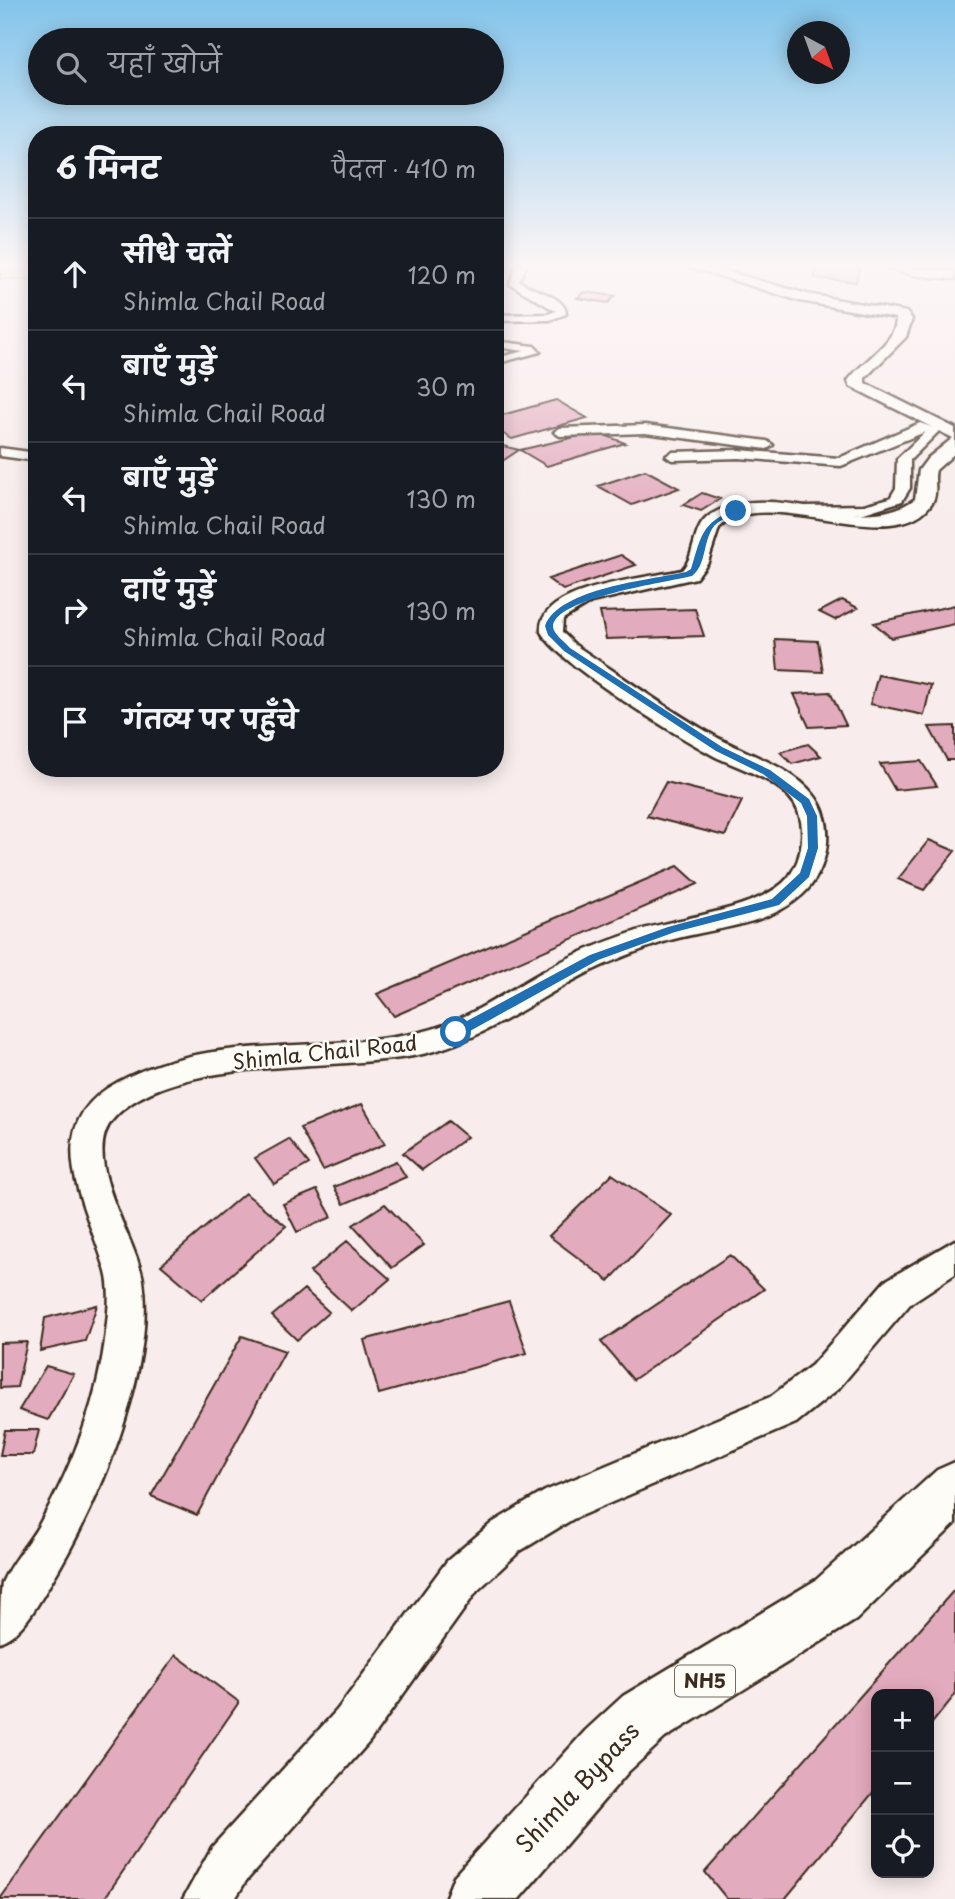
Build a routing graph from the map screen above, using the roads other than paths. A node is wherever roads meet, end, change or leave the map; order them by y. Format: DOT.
graph roads {
  1 [pos="523,355"];
  2 [pos="880,355"];
  3 [pos="504,359"];
  4 [pos="560,432"];
  5 [pos="955,434"];
  6 [pos="955,443"];
  7 [pos="0,452"];
  8 [pos="28,456"];
  9 [pos="672,456"];
  10 [pos="841,462"];
  11 [pos="805,510"];
  12 [pos="955,1255"];
  13 [pos="955,1488"];
  14 [pos="0,1621"];
  15 [pos="207,1899"];
  16 [pos="477,1899"];
  1 -- 3 [label="street"];
  2 -- 5 [label="main road"];
  4 -- 10 [label="street"];
  6 -- 11 [label="main road, Shimla Chail Road"];
  7 -- 8 [label="street"];
  9 -- 10 [label="street"];
  10 -- 11 [label="street"];
  11 -- 14 [label="main road, Shimla Chail Road"];
  12 -- 15 [label="main road"];
  13 -- 16 [label="highway, Shimla Bypass / NH5"];
}
